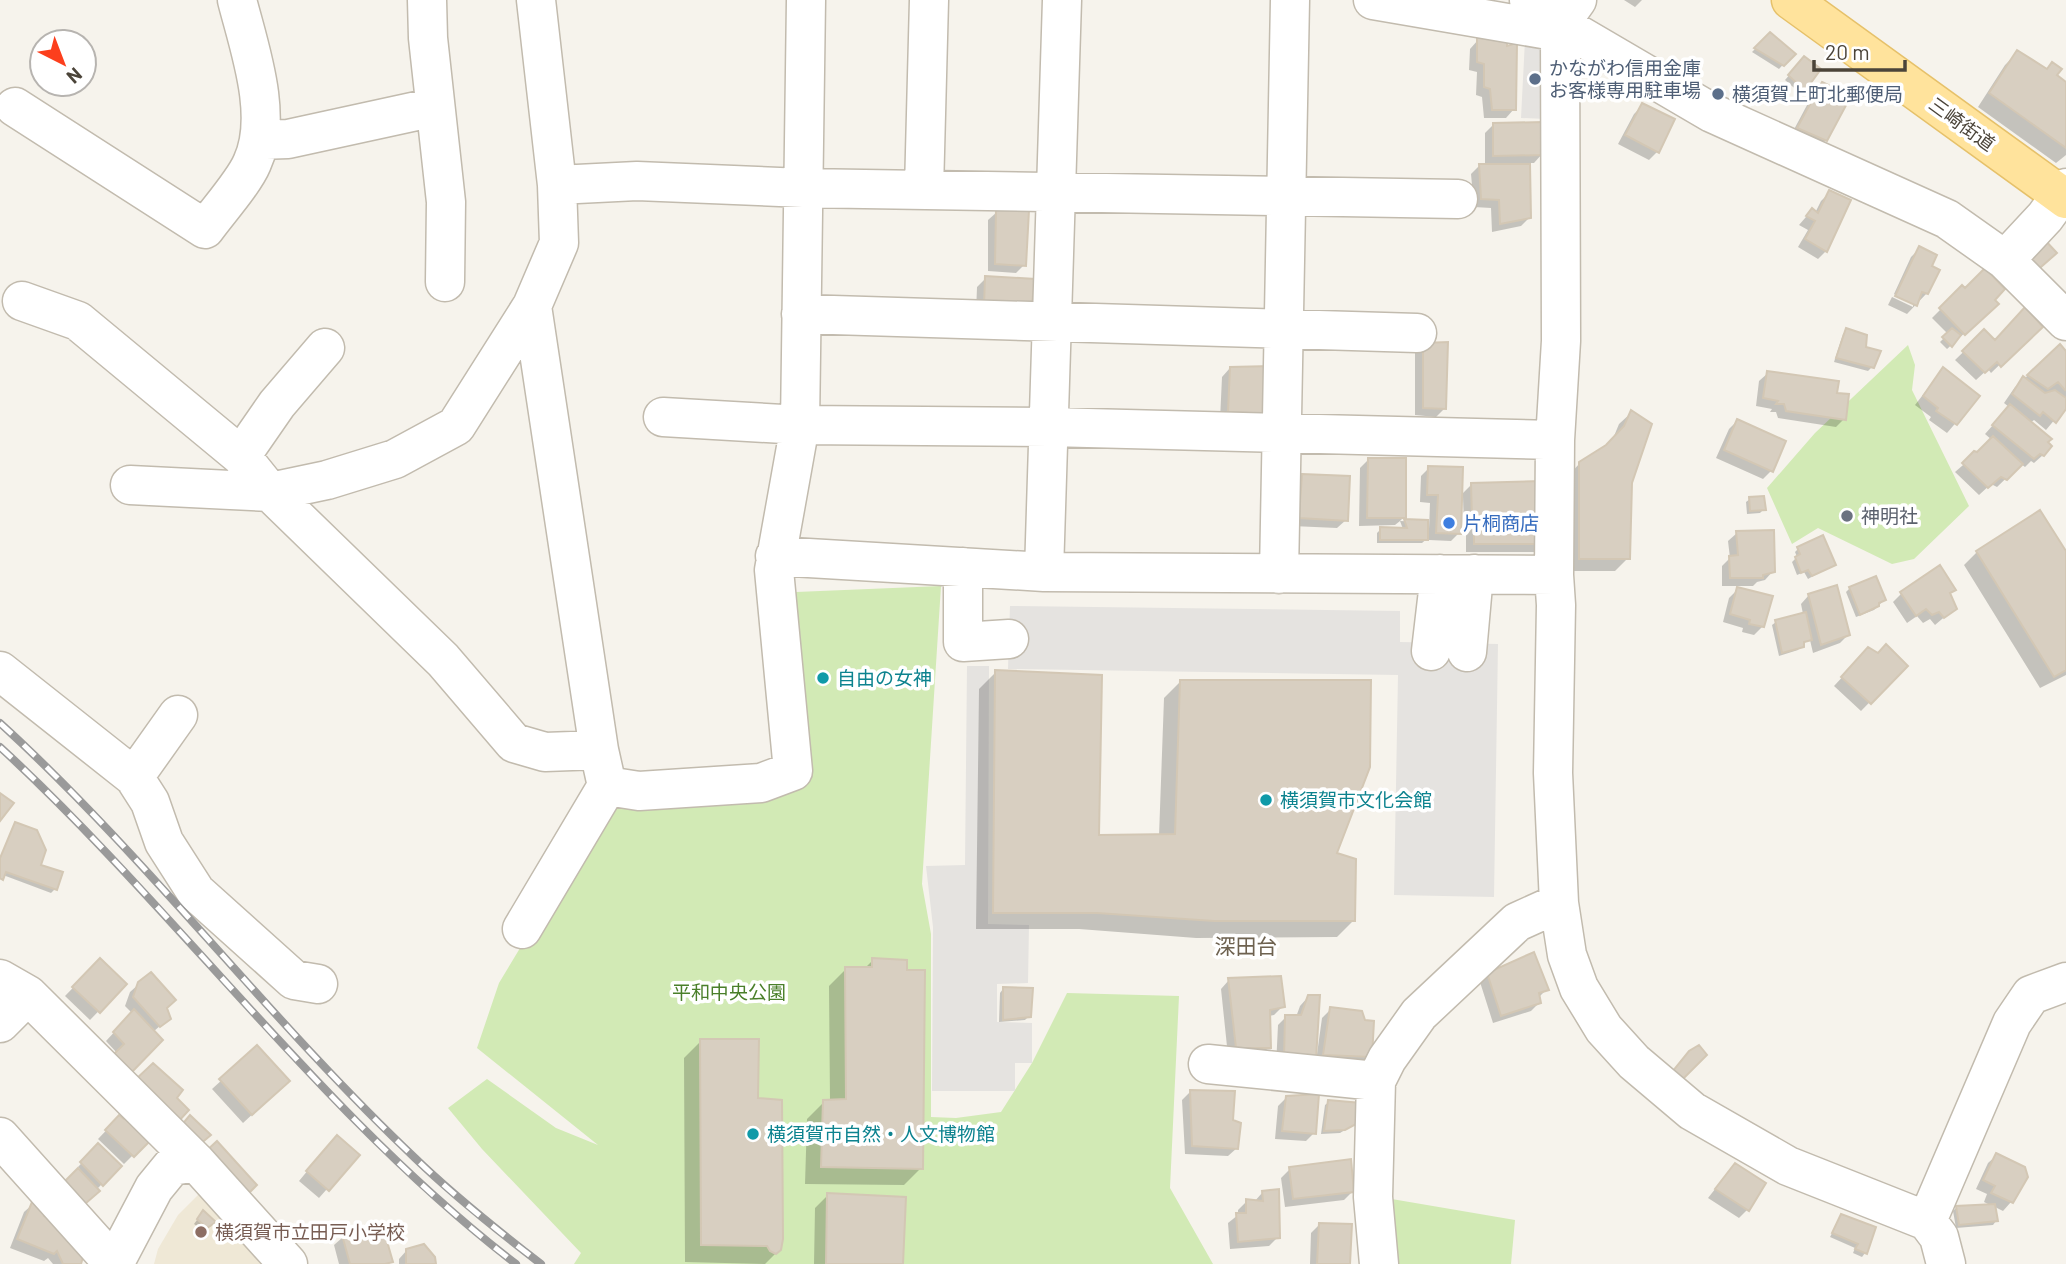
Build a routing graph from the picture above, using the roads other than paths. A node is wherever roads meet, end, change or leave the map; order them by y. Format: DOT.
graph roads {
  1 [pos="237,0"];
  2 [pos="427,0"];
  3 [pos="536,0"];
  4 [pos="806,0"];
  5 [pos="929,0"];
  6 [pos="1062,0"];
  7 [pos="1290,0"];
  8 [pos="1373,0"];
  9 [pos="1530,0"];
  10 [pos="1791,0"];
  11 [pos="1566,19"];
  12 [pos="15,107"];
  13 [pos="435,107"];
  14 [pos="259,140"];
  15 [pos="558,185"];
  16 [pos="803,188"];
  17 [pos="925,190"];
  18 [pos="1057,192"];
  19 [pos="2064,194"];
  20 [pos="1286,195"];
  21 [pos="1458,199"];
  22 [pos="2005,260"];
  23 [pos="445,282"];
  24 [pos="22,301"];
  25 [pos="532,306"];
  26 [pos="801,314"];
  27 [pos="2066,321"];
  28 [pos="1052,322"];
  29 [pos="1283,329"];
  30 [pos="1417,333"];
  31 [pos="325,348"];
  32 [pos="663,417"];
  33 [pos="800,425"];
  34 [pos="1049,427"];
  35 [pos="1282,433"];
  36 [pos="1555,440"];
  37 [pos="241,456"];
  38 [pos="130,485"];
  39 [pos="270,492"];
  40 [pos="775,556"];
  41 [pos="963,568"];
  42 [pos="1044,572"];
  43 [pos="1279,574"];
  44 [pos="1457,574"];
  45 [pos="1554,575"];
  46 [pos="1009,639"];
  47 [pos="1449,651"];
  48 [pos="0,671"];
  49 [pos="178,715"];
  50 [pos="603,768"];
  51 [pos="134,777"];
  52 [pos="1559,903"];
  53 [pos="522,929"];
  54 [pos="2066,982"];
  55 [pos="318,984"];
  56 [pos="14,987"];
  57 [pos="0,1024"];
  58 [pos="1208,1064"];
  59 [pos="1376,1081"];
  60 [pos="0,1137"];
  61 [pos="196,1162"];
  62 [pos="1927,1222"];
  63 [pos="114,1264"];
  64 [pos="288,1264"];
  65 [pos="1379,1264"];
  66 [pos="1946,1264"];
  1 -- 14 [label="street"];
  2 -- 13 [label="street"];
  3 -- 15 [label="street"];
  4 -- 16 [label="street"];
  5 -- 17 [label="street"];
  6 -- 18 [label="street"];
  7 -- 20 [label="street"];
  8 -- 11 [label="street"];
  9 -- 11 [label="street"];
  10 -- 19 [label="main road, 三崎街道"];
  11 -- 22 [label="street"];
  11 -- 36 [label="street"];
  12 -- 14 [label="street"];
  13 -- 14 [label="street"];
  13 -- 23 [label="street"];
  15 -- 16 [label="street"];
  15 -- 25 [label="street"];
  16 -- 17 [label="street"];
  16 -- 26 [label="street"];
  17 -- 18 [label="street"];
  18 -- 20 [label="street"];
  18 -- 28 [label="street"];
  19 -- 22 [label="street"];
  20 -- 21 [label="street"];
  20 -- 29 [label="street"];
  22 -- 27 [label="street"];
  24 -- 37 [label="street"];
  25 -- 39 [label="street"];
  25 -- 50 [label="street"];
  26 -- 28 [label="street"];
  26 -- 33 [label="street"];
  28 -- 29 [label="street"];
  28 -- 34 [label="street"];
  29 -- 30 [label="street"];
  29 -- 35 [label="street"];
  31 -- 37 [label="street"];
  32 -- 33 [label="street"];
  33 -- 34 [label="street"];
  33 -- 40 [label="street"];
  34 -- 35 [label="street"];
  34 -- 42 [label="street"];
  35 -- 36 [label="street"];
  35 -- 43 [label="street"];
  36 -- 45 [label="street"];
  37 -- 39 [label="street"];
  38 -- 39 [label="street"];
  39 -- 50 [label="street"];
  40 -- 41 [label="street"];
  40 -- 50 [label="street"];
  41 -- 42 [label="street"];
  41 -- 46 [label="street"];
  42 -- 43 [label="street"];
  43 -- 44 [label="street"];
  44 -- 45 [label="street"];
  44 -- 47 [label="street"];
  45 -- 52 [label="street"];
  48 -- 51 [label="street"];
  49 -- 51 [label="street"];
  50 -- 53 [label="street"];
  51 -- 55 [label="street"];
  52 -- 59 [label="street"];
  52 -- 62 [label="street"];
  54 -- 62 [label="street"];
  56 -- 57 [label="street"];
  56 -- 61 [label="street"];
  58 -- 59 [label="street"];
  59 -- 65 [label="street"];
  60 -- 63 [label="street"];
  61 -- 63 [label="street"];
  61 -- 64 [label="street"];
  62 -- 66 [label="street"];
}
